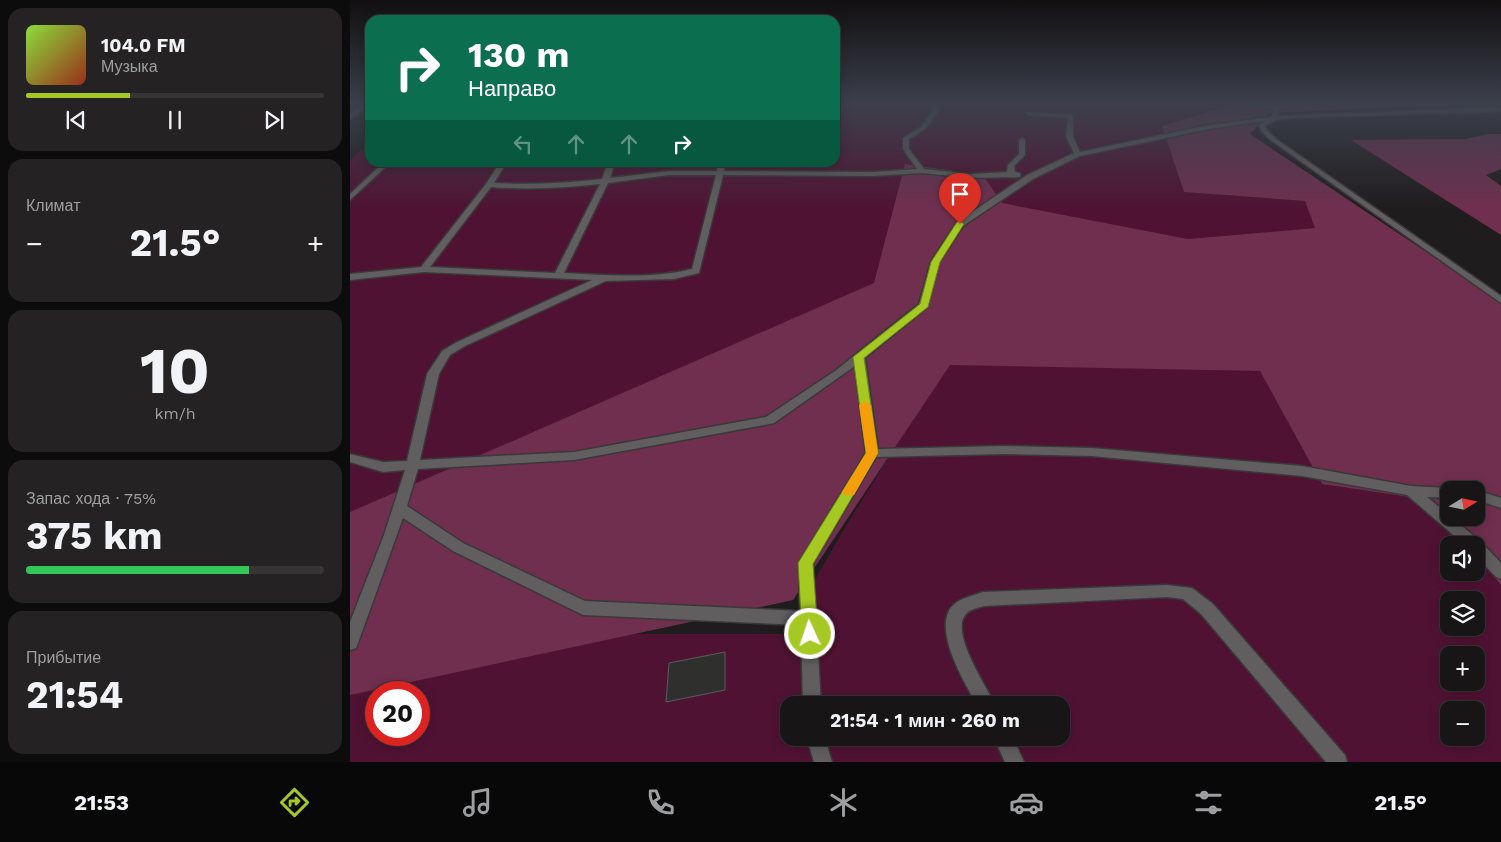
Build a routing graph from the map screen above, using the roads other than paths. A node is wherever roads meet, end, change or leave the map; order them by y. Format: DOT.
graph roads {
  1 [pos="906,139"];
  2 [pos="1069,139"];
  3 [pos="1153,139"];
  4 [pos="1272,139"];
  5 [pos="1022,140"];
  6 [pos="1078,154"];
  7 [pos="383,167"];
  8 [pos="501,167"];
  9 [pos="610,167"];
  10 [pos="720,167"];
  11 [pos="922,170"];
  12 [pos="720,173"];
  13 [pos="1011,174"];
  14 [pos="1030,177"];
  15 [pos="605,182"];
  16 [pos="489,185"];
  17 [pos="350,198"];
  18 [pos="424,269"];
  19 [pos="558,276"];
  20 [pos="350,277"];
  21 [pos="604,278"];
  22 [pos="1501,300"];
  23 [pos="859,357"];
  24 [pos="872,453"];
  25 [pos="350,458"];
  26 [pos="413,465"];
  27 [pos="1411,491"];
  28 [pos="1440,493"];
  29 [pos="1485,498"];
  30 [pos="1501,502"];
  31 [pos="399,508"];
  32 [pos="1463,536"];
  33 [pos="1485,556"];
  34 [pos="1501,573"];
  35 [pos="809,618"];
  36 [pos="350,643"];
  37 [pos="812,696"];
  38 [pos="981,696"];
  39 [pos="818,746"];
  40 [pos="1007,746"];
  41 [pos="823,762"];
  42 [pos="1015,762"];
  43 [pos="1338,762"];
  1 -- 11 [label="lane"];
  2 -- 6 [label="lane"];
  3 -- 6 [label="lane"];
  4 -- 22 [label="lane"];
  5 -- 13 [label="lane"];
  6 -- 14 [label="lane"];
  7 -- 17 [label="lane"];
  8 -- 16 [label="lane"];
  9 -- 15 [label="lane"];
  10 -- 12 [label="lane"];
  11 -- 12 [label="lane"];
  11 -- 13 [label="lane"];
  12 -- 15 [label="lane"];
  12 -- 21 [label="lane"];
  13 -- 14 [label="lane"];
  14 -- 23 [label="lane"];
  15 -- 16 [label="lane"];
  15 -- 19 [label="lane"];
  16 -- 18 [label="lane"];
  18 -- 19 [label="lane"];
  18 -- 20 [label="lane"];
  19 -- 21 [label="lane"];
  21 -- 26 [label="lane"];
  23 -- 24 [label="lane"];
  23 -- 26 [label="lane"];
  24 -- 27 [label="lane"];
  24 -- 35 [label="lane"];
  25 -- 26 [label="lane"];
  26 -- 31 [label="lane"];
  27 -- 28 [label="lane"];
  27 -- 32 [label="lane"];
  29 -- 30 [label="lane"];
  31 -- 35 [label="lane"];
  31 -- 36 [label="lane"];
  33 -- 34 [label="lane"];
  35 -- 37 [label="lane"];
  38 -- 43 [label="lane"];
  39 -- 41 [label="lane"];
  40 -- 42 [label="lane"];
}
